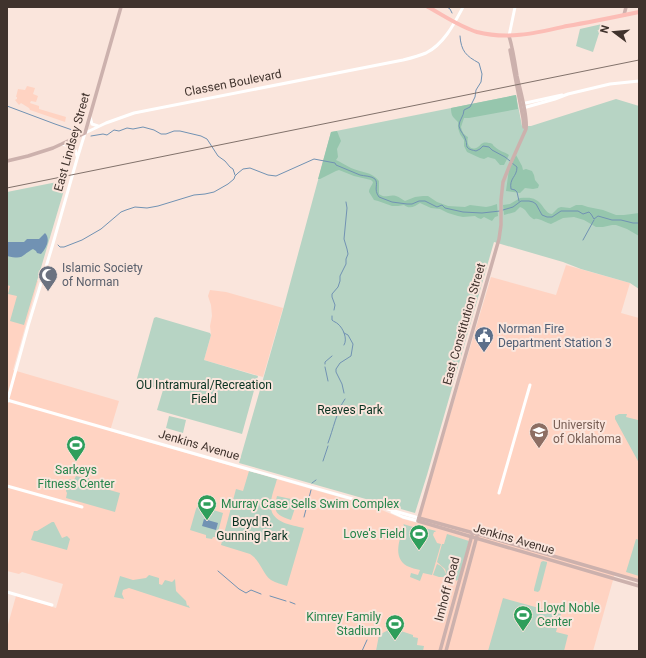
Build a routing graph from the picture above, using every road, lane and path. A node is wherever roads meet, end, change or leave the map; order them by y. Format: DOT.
graph roads {
  1 [pos="121,7"];
  2 [pos="428,7"];
  3 [pos="463,7"];
  4 [pos="515,7"];
  5 [pos="626,7"];
  6 [pos="639,12"];
  7 [pos="624,15"];
  8 [pos="454,22"];
  9 [pos="509,36"];
  10 [pos="639,80"];
  11 [pos="522,106"];
  12 [pos="90,117"];
  13 [pos="98,126"];
  14 [pos="85,133"];
  15 [pos="61,144"];
  16 [pos="77,159"];
  17 [pos="7,161"];
  18 [pos="530,385"];
  19 [pos="7,400"];
  20 [pos="7,486"];
  21 [pos="499,493"];
  22 [pos="82,507"];
  23 [pos="418,520"];
  24 [pos="473,532"];
  25 [pos="477,534"];
  26 [pos="472,537"];
  27 [pos="476,538"];
  28 [pos="510,543"];
  29 [pos="509,548"];
  30 [pos="527,548"];
  31 [pos="526,553"];
  32 [pos="639,581"];
  33 [pos="639,586"];
  34 [pos="7,592"];
  35 [pos="52,605"];
  36 [pos="440,651"];
  37 [pos="446,651"];
  1 -- 12 [label="main road, East Lindsey Street"];
  2 -- 8 [label="main road"];
  3 -- 8 [label="street, Classen Boulevard"];
  4 -- 9 [label="street"];
  5 -- 7 [label="main road"];
  6 -- 7 [label="main road"];
  7 -- 9 [label="main road"];
  8 -- 9 [label="main road"];
  8 -- 13 [label="street, Classen Boulevard"];
  9 -- 11 [label="main road, East Constitution Street"];
  10 -- 11 [label="street"];
  11 -- 23 [label="main road, East Constitution Street"];
  12 -- 13 [label="street"];
  12 -- 14 [label="main road, East Lindsey Street"];
  13 -- 14 [label="street, Classen Boulevard"];
  14 -- 15 [label="main road, Classen Boulevard"];
  14 -- 16 [label="street, East Lindsey Street"];
  15 -- 16 [label="street"];
  15 -- 17 [label="main road, Classen Boulevard"];
  16 -- 19 [label="street, East Lindsey Street"];
  18 -- 21 [label="street"];
  19 -- 23 [label="street, Jenkins Avenue"];
  20 -- 22 [label="street"];
  23 -- 24 [label="main road, Jenkins Avenue"];
  23 -- 26 [label="main road, Jenkins Avenue"];
  24 -- 25 [label="main road, Jenkins Avenue"];
  24 -- 26 [label="main road, Imhoff Road"];
  25 -- 27 [label="main road, Imhoff Road"];
  25 -- 28 [label="main road, Jenkins Avenue"];
  26 -- 27 [label="main road, Jenkins Avenue"];
  26 -- 36 [label="main road, Imhoff Road"];
  27 -- 29 [label="main road, Jenkins Avenue"];
  27 -- 37 [label="main road, Imhoff Road"];
  28 -- 29 [label="main road"];
  28 -- 30 [label="main road, Jenkins Avenue"];
  29 -- 31 [label="main road, Jenkins Avenue"];
  30 -- 31 [label="main road"];
  30 -- 32 [label="main road, Jenkins Avenue"];
  31 -- 33 [label="main road, Jenkins Avenue"];
  34 -- 35 [label="street"];
}
